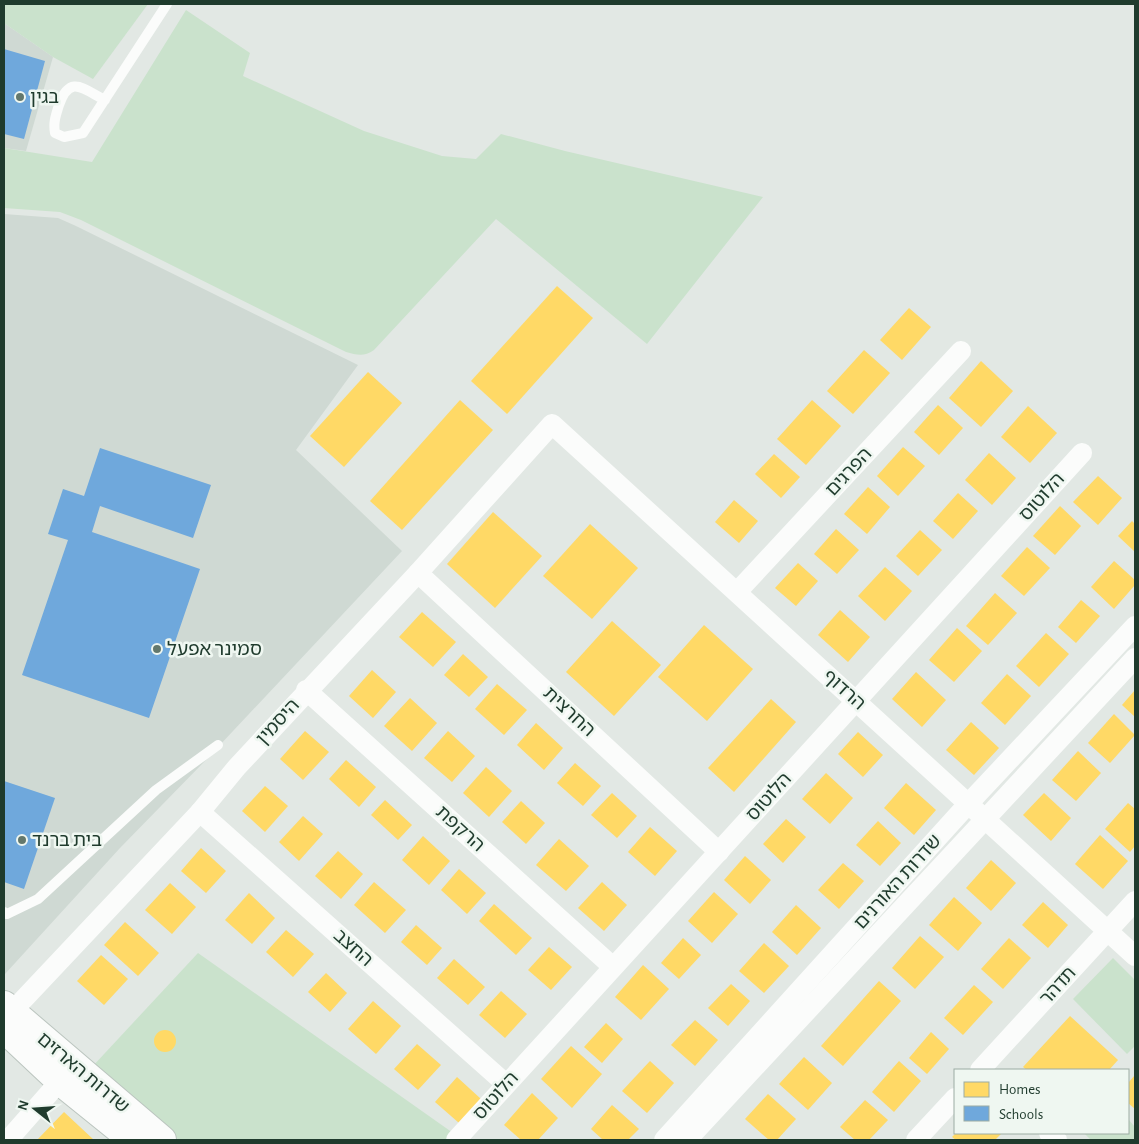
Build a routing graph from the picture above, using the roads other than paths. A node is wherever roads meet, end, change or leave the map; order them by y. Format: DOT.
graph roads {
  1 [pos="167,4"];
  2 [pos="105,100"];
  3 [pos="961,351"];
  4 [pos="552,424"];
  5 [pos="1082,453"];
  6 [pos="418,573"];
  7 [pos="737,592"];
  8 [pos="1135,626"];
  9 [pos="1135,658"];
  10 [pos="306,690"];
  11 [pos="856,701"];
  12 [pos="218,744"];
  13 [pos="968,804"];
  14 [pos="200,812"];
  15 [pos="986,819"];
  16 [pos="719,852"];
  17 [pos="1135,901"];
  18 [pos="4,912"];
  19 [pos="1108,931"];
  20 [pos="1135,956"];
  21 [pos="613,967"];
  22 [pos="6,1016"];
  23 [pos="981,1069"];
  24 [pos="60,1081"];
  25 [pos="506,1084"];
  26 [pos="954,1099"];
  27 [pos="8,1140"];
  28 [pos="133,1140"];
  29 [pos="162,1140"];
  30 [pos="456,1140"];
  31 [pos="664,1140"];
  32 [pos="688,1140"];
  33 [pos="916,1140"];
  1 -- 2 [label="lane"];
  2 -- 2 [label="lane"];
  3 -- 7 [label="street, הפרגים"];
  4 -- 6 [label="street, היסמין"];
  4 -- 7 [label="street, הרדוף"];
  5 -- 11 [label="street, הלוטוס"];
  6 -- 10 [label="street, היסמין"];
  6 -- 16 [label="street, החרצית"];
  7 -- 11 [label="street, הרדוף"];
  8 -- 13 [label="street, שדרות האורנים"];
  9 -- 15 [label="street, שדרות האורנים"];
  10 -- 14 [label="street, היסמין"];
  10 -- 21 [label="street, הרקפת"];
  11 -- 13 [label="street, הרדוף"];
  11 -- 16 [label="street, הלוטוס"];
  12 -- 18 [label="lane"];
  13 -- 15 [label="street, הרדוף"];
  13 -- 31 [label="street, שדרות האורנים"];
  14 -- 22 [label="street, היסמין"];
  14 -- 25 [label="street, החצב"];
  15 -- 19 [label="street, הרדוף"];
  15 -- 32 [label="street, שדרות האורנים"];
  16 -- 21 [label="street, הלוטוס"];
  17 -- 19 [label="street, תדהר"];
  19 -- 20 [label="street, הרדוף"];
  19 -- 23 [label="street, תדהר"];
  21 -- 25 [label="street, הלוטוס"];
  22 -- 24 [label="street, שדרות הארזים"];
  22 -- 29 [label="street, שדרות הארזים"];
  24 -- 27 [label="street"];
  24 -- 28 [label="street, שדרות הארזים"];
  25 -- 30 [label="street, הלוטוס"];
  26 -- 33 [label="street"];
}
